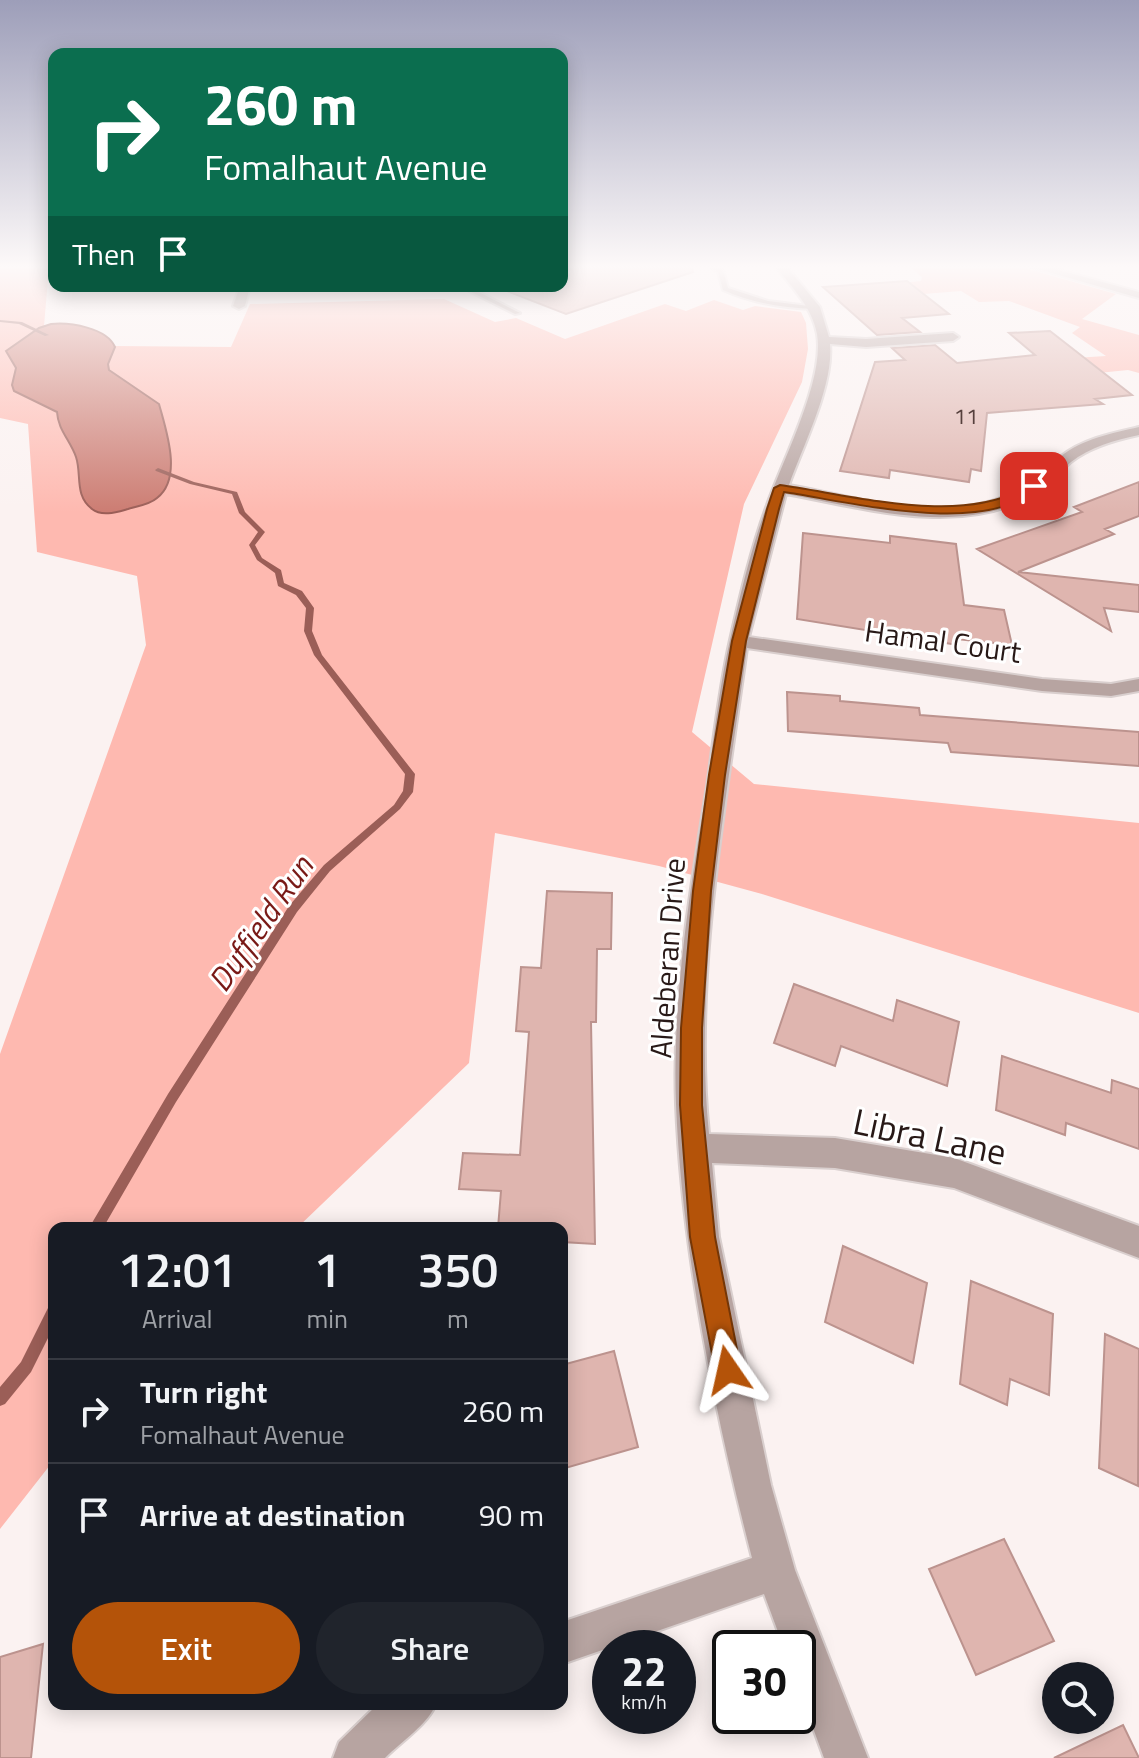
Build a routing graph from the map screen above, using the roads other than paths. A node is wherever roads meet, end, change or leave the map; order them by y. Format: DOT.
graph roads {
  1 [pos="825,349"];
  2 [pos="1139,431"];
  3 [pos="780,488"];
  4 [pos="739,641"];
  5 [pos="1139,685"];
  6 [pos="695,1148"];
  7 [pos="1139,1242"];
  8 [pos="775,1570"];
  9 [pos="568,1641"];
  10 [pos="406,1710"];
  11 [pos="355,1758"];
  12 [pos="846,1758"];
  1 -- 3 [label="street, Aldeberan Drive"];
  2 -- 3 [label="street"];
  3 -- 4 [label="street, Aldeberan Drive"];
  4 -- 5 [label="street, Hamal Court"];
  4 -- 6 [label="street, Aldeberan Drive"];
  6 -- 7 [label="street, Libra Lane"];
  6 -- 8 [label="street, Aldeberan Drive"];
  8 -- 9 [label="street"];
  8 -- 12 [label="street, Aldeberan Drive"];
  10 -- 11 [label="street"];
}
